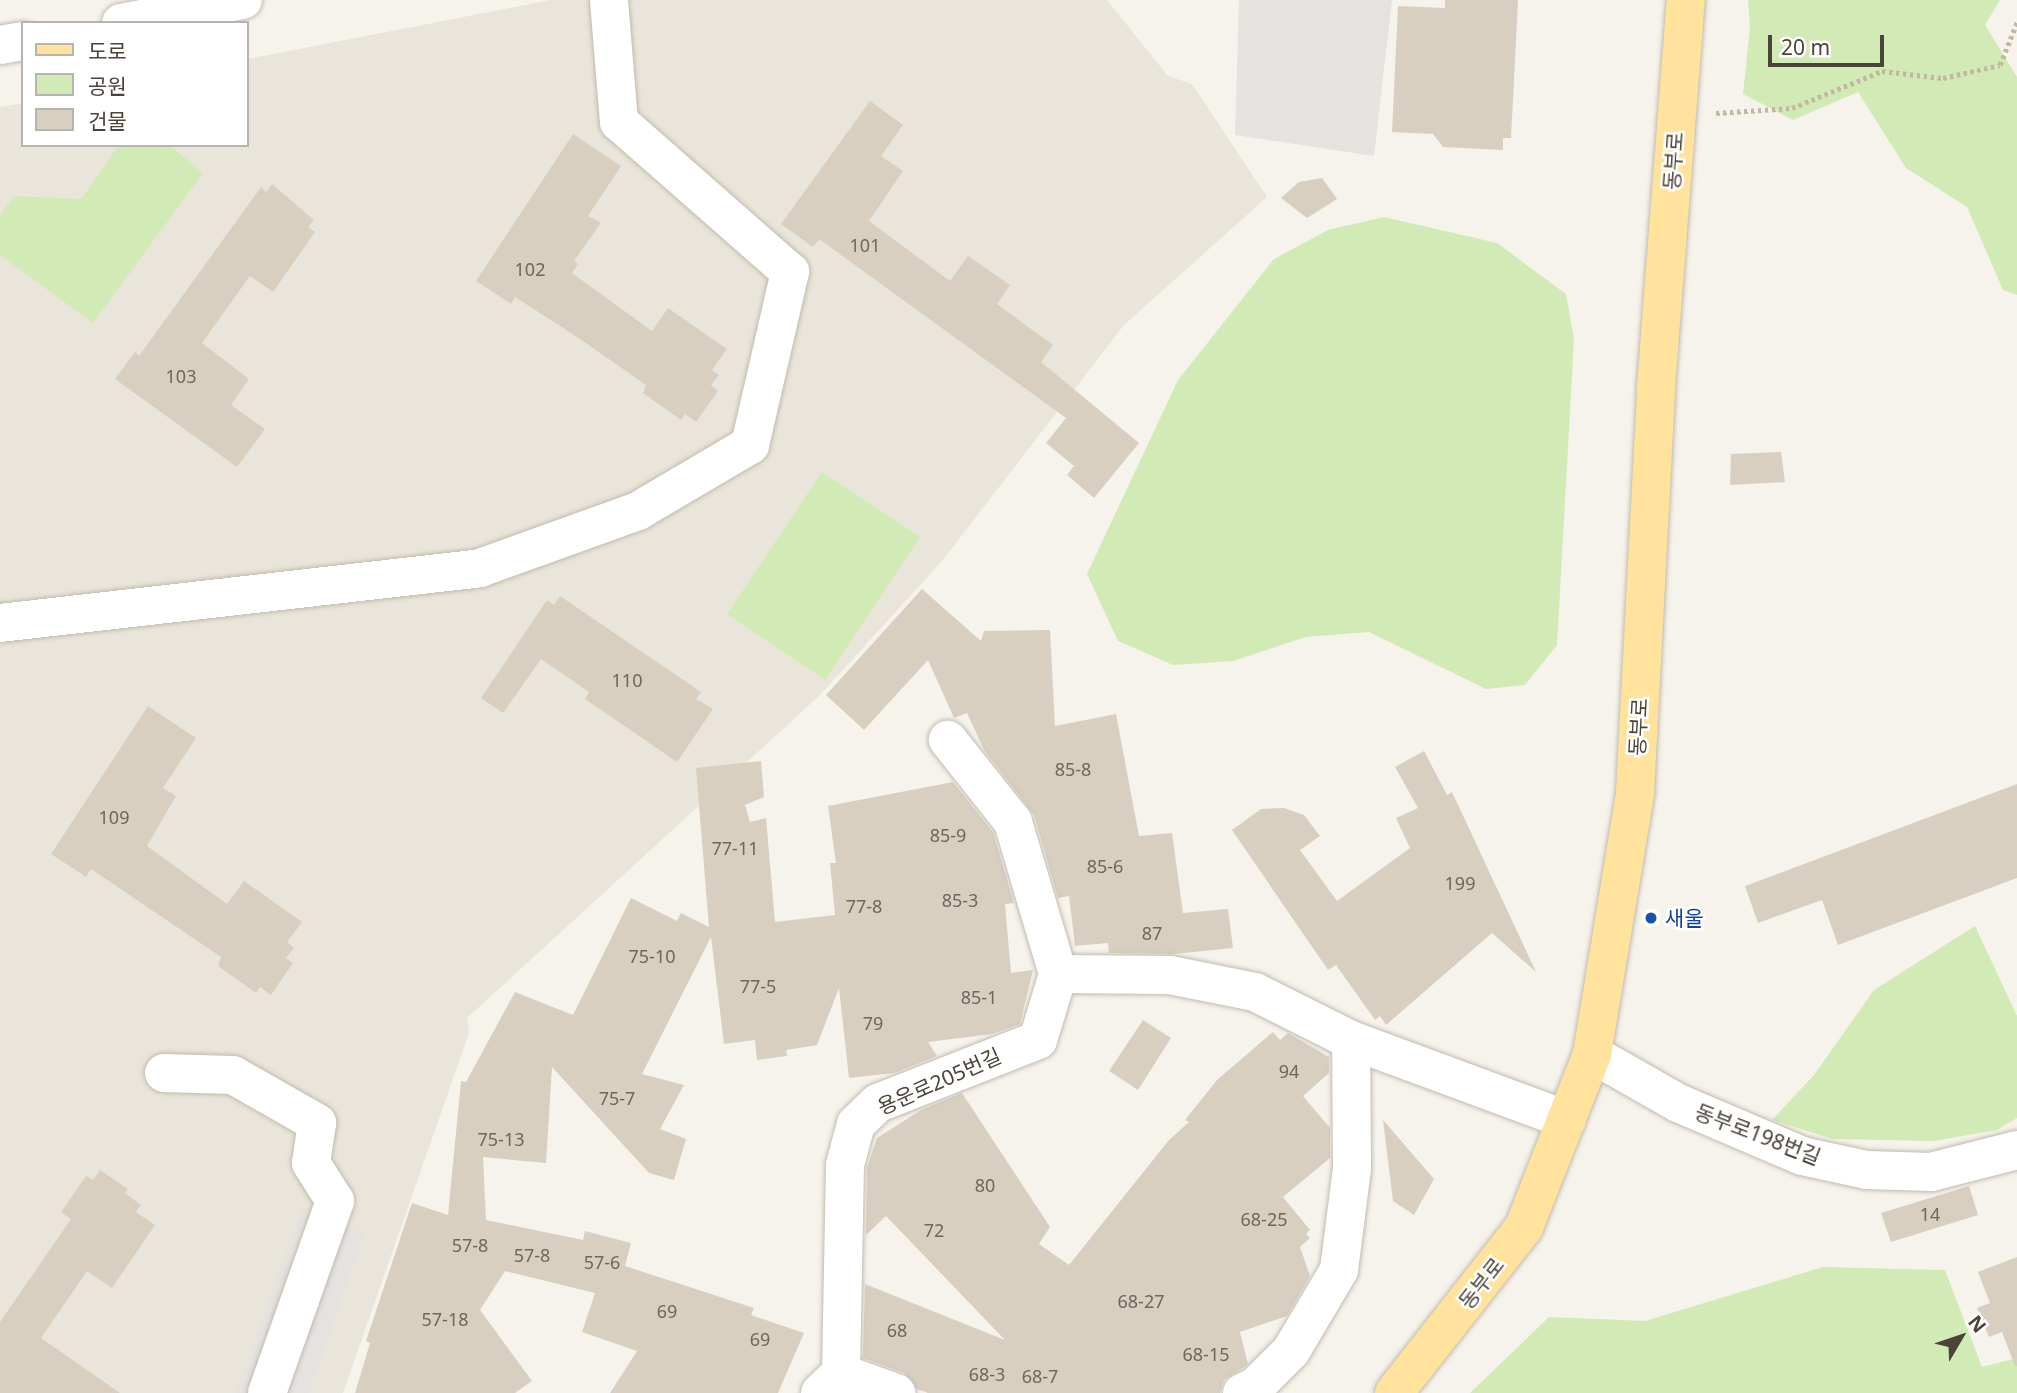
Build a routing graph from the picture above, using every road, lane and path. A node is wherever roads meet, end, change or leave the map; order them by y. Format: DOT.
graph roads {
  1 [pos="243,0"];
  2 [pos="610,0"];
  3 [pos="1686,0"];
  4 [pos="132,21"];
  5 [pos="2017,22"];
  6 [pos="21,41"];
  7 [pos="0,46"];
  8 [pos="1677,114"];
  9 [pos="0,623"];
  10 [pos="948,740"];
  11 [pos="1058,974"];
  12 [pos="1351,1040"];
  13 [pos="1592,1054"];
  14 [pos="164,1073"];
  15 [pos="1567,1120"];
  16 [pos="2017,1150"];
  17 [pos="830,1383"];
  18 [pos="267,1393"];
  19 [pos="896,1393"];
  20 [pos="1242,1393"];
  21 [pos="1394,1393"];
  1 -- 4 [label="street"];
  2 -- 9 [label="street"];
  3 -- 8 [label="main road, 동부로"];
  5 -- 8 [label="path"];
  6 -- 7 [label="street"];
  8 -- 13 [label="main road, 동부로"];
  10 -- 11 [label="street"];
  11 -- 12 [label="street"];
  11 -- 17 [label="street, 용운로205번길"];
  12 -- 15 [label="street"];
  12 -- 20 [label="street"];
  13 -- 15 [label="main road, 동부로"];
  13 -- 16 [label="street, 동부로198번길"];
  14 -- 18 [label="street"];
  15 -- 21 [label="main road, 동부로"];
  17 -- 19 [label="street, 용운로205번길"];
}
